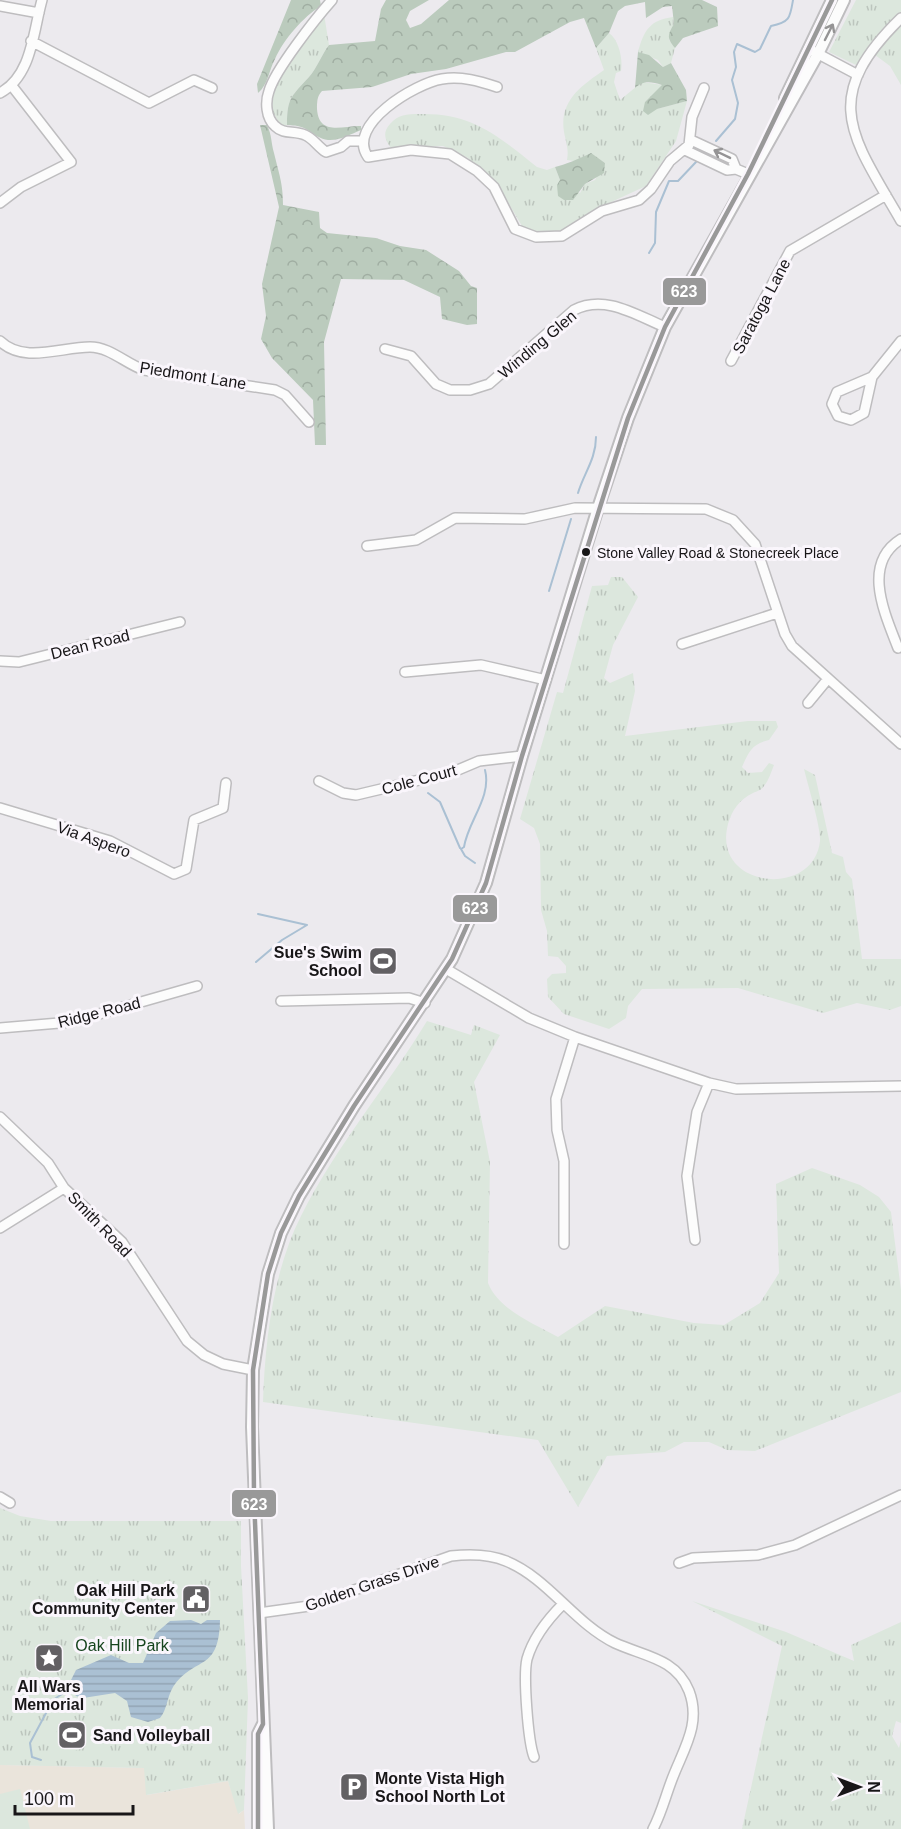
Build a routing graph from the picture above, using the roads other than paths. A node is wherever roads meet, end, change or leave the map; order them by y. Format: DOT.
graph roads {
  1 [pos="42,0"];
  2 [pos="332,0"];
  3 [pos="832,0"];
  4 [pos="844,0"];
  5 [pos="0,6"];
  6 [pos="39,13"];
  7 [pos="901,18"];
  8 [pos="31,41"];
  9 [pos="813,52"];
  10 [pos="858,75"];
  11 [pos="12,86"];
  12 [pos="497,87"];
  13 [pos="212,88"];
  14 [pos="704,88"];
  15 [pos="0,93"];
  16 [pos="363,141"];
  17 [pos="688,145"];
  18 [pos="748,174"];
  19 [pos="886,195"];
  20 [pos="0,203"];
  21 [pos="901,220"];
  22 [pos="665,327"];
  23 [pos="0,341"];
  24 [pos="901,341"];
  25 [pos="385,349"];
  26 [pos="731,361"];
  27 [pos="872,378"];
  28 [pos="309,422"];
  29 [pos="598,508"];
  30 [pos="901,539"];
  31 [pos="367,546"];
  32 [pos="777,613"];
  33 [pos="180,622"];
  34 [pos="682,644"];
  35 [pos="898,648"];
  36 [pos="0,660"];
  37 [pos="405,672"];
  38 [pos="546,680"];
  39 [pos="827,680"];
  40 [pos="808,703"];
  41 [pos="901,728"];
  42 [pos="893,737"];
  43 [pos="901,744"];
  44 [pos="522,756"];
  45 [pos="319,781"];
  46 [pos="226,783"];
  47 [pos="0,808"];
  48 [pos="446,969"];
  49 [pos="197,986"];
  50 [pos="281,1001"];
  51 [pos="425,1003"];
  52 [pos="0,1028"];
  53 [pos="575,1037"];
  54 [pos="709,1083"];
  55 [pos="901,1086"];
  56 [pos="0,1117"];
  57 [pos="64,1188"];
  58 [pos="0,1228"];
  59 [pos="695,1240"];
  60 [pos="564,1244"];
  61 [pos="253,1370"];
  62 [pos="901,1495"];
  63 [pos="0,1497"];
  64 [pos="10,1503"];
  65 [pos="679,1563"];
  66 [pos="563,1604"];
  67 [pos="259,1613"];
  68 [pos="263,1724"];
  69 [pos="534,1757"];
  70 [pos="258,1829"];
  71 [pos="268,1829"];
  72 [pos="653,1829"];
  1 -- 6 [label="street"];
  2 -- 16 [label="street"];
  3 -- 9 [label="street"];
  9 -- 4 [label="street, one-way"];
  5 -- 6 [label="street"];
  6 -- 8 [label="street"];
  7 -- 10 [label="street"];
  8 -- 11 [label="street"];
  8 -- 13 [label="street"];
  9 -- 10 [label="street"];
  9 -- 18 [label="street"];
  10 -- 19 [label="street"];
  11 -- 15 [label="street"];
  11 -- 20 [label="street"];
  12 -- 16 [label="street"];
  14 -- 17 [label="street"];
  16 -- 17 [label="street"];
  17 -- 18 [label="street"];
  18 -- 22 [label="street"];
  19 -- 21 [label="street"];
  19 -- 26 [label="street, Saratoga Lane"];
  22 -- 25 [label="street, Winding Glen"];
  22 -- 29 [label="street"];
  23 -- 28 [label="street, Piedmont Lane"];
  24 -- 27 [label="street"];
  27 -- 27 [label="street"];
  29 -- 31 [label="street"];
  29 -- 32 [label="street"];
  29 -- 38 [label="street"];
  30 -- 35 [label="street"];
  32 -- 34 [label="street"];
  32 -- 39 [label="street"];
  33 -- 36 [label="street, Dean Road"];
  37 -- 38 [label="street"];
  38 -- 44 [label="street"];
  39 -- 40 [label="street"];
  39 -- 42 [label="street"];
  41 -- 42 [label="street"];
  42 -- 43 [label="street"];
  44 -- 45 [label="street, Cole Court"];
  44 -- 48 [label="street"];
  46 -- 47 [label="street, Via Aspero"];
  48 -- 51 [label="street"];
  48 -- 53 [label="street"];
  49 -- 52 [label="street, Ridge Road"];
  50 -- 51 [label="street"];
  51 -- 61 [label="street"];
  53 -- 54 [label="street"];
  53 -- 60 [label="street"];
  54 -- 55 [label="street"];
  54 -- 59 [label="street"];
  56 -- 57 [label="street, Smith Road"];
  57 -- 58 [label="street"];
  57 -- 61 [label="street, Smith Road"];
  61 -- 67 [label="street"];
  62 -- 65 [label="street"];
  63 -- 64 [label="street"];
  66 -- 67 [label="street, Golden Grass Drive"];
  66 -- 69 [label="street"];
  66 -- 72 [label="street, Golden Grass Drive"];
  67 -- 68 [label="street"];
  68 -- 70 [label="street"];
  68 -- 71 [label="street"];
}
